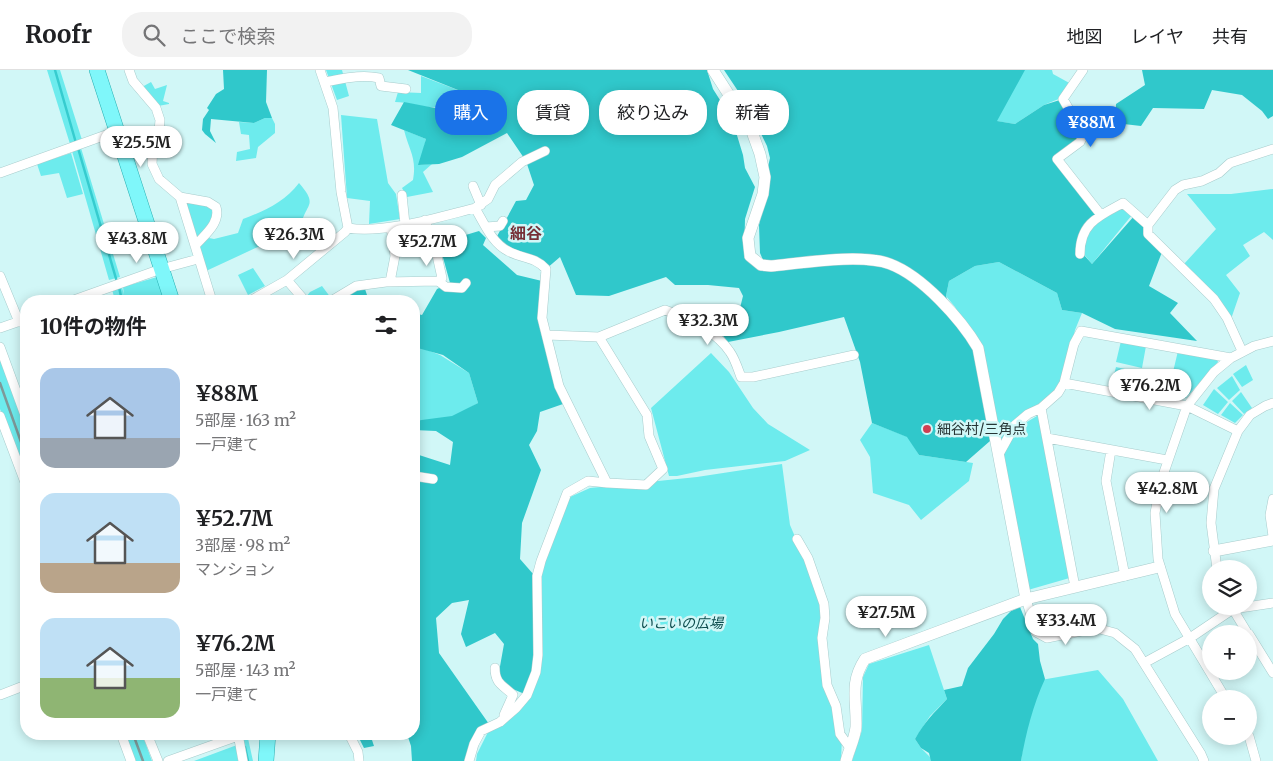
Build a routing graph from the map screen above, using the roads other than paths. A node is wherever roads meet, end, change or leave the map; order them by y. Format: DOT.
graph roads {
  1 [pos="129,70"];
  2 [pos="320,70"];
  3 [pos="713,70"];
  4 [pos="1083,70"];
  5 [pos="101,71"];
  6 [pos="324,82"];
  7 [pos="406,89"];
  8 [pos="117,132"];
  9 [pos="1273,150"];
  10 [pos="545,151"];
  11 [pos="0,173"];
  12 [pos="473,186"];
  13 [pos="402,195"];
  14 [pos="180,197"];
  15 [pos="478,206"];
  16 [pos="1101,215"];
  17 [pos="425,220"];
  18 [pos="503,221"];
  19 [pos="405,224"];
  20 [pos="1148,225"];
  21 [pos="391,226"];
  22 [pos="486,227"];
  23 [pos="348,228"];
  24 [pos="195,246"];
  25 [pos="1080,254"];
  26 [pos="198,259"];
  27 [pos="161,269"];
  28 [pos="0,276"];
  29 [pos="288,280"];
  30 [pos="438,281"];
  31 [pos="390,282"];
  32 [pos="466,283"];
  33 [pos="87,295"];
  34 [pos="170,295"];
  35 [pos="210,295"];
  36 [pos="261,295"];
  37 [pos="299,295"];
  38 [pos="341,295"];
  39 [pos="20,316"];
  40 [pos="20,321"];
  41 [pos="0,328"];
  42 [pos="547,335"];
  43 [pos="599,337"];
  44 [pos="1273,341"];
  45 [pos="0,347"];
  46 [pos="1242,351"];
  47 [pos="854,355"];
  48 [pos="1231,358"];
  49 [pos="1064,383"];
  50 [pos="20,402"];
  51 [pos="1273,403"];
  52 [pos="1187,406"];
  53 [pos="1041,408"];
  54 [pos="0,416"];
  55 [pos="1238,431"];
  56 [pos="1047,438"];
  57 [pos="1111,450"];
  58 [pos="999,454"];
  59 [pos="1167,460"];
  60 [pos="20,469"];
  61 [pos="420,477"];
  62 [pos="433,479"];
  63 [pos="607,483"];
  64 [pos="1273,499"];
  65 [pos="1273,536"];
  66 [pos="797,539"];
  67 [pos="1273,540"];
  68 [pos="1214,551"];
  69 [pos="1216,560"];
  70 [pos="1159,568"];
  71 [pos="1125,576"];
  72 [pos="1075,588"];
  73 [pos="1026,599"];
  74 [pos="1273,603"];
  75 [pos="1257,605"];
  76 [pos="1222,615"];
  77 [pos="1190,638"];
  78 [pos="1257,645"];
  79 [pos="1270,662"];
  80 [pos="1144,663"];
  81 [pos="495,668"];
  82 [pos="1273,673"];
  83 [pos="20,687"];
  84 [pos="1221,690"];
  85 [pos="0,695"];
  86 [pos="500,722"];
  87 [pos="123,740"];
  88 [pos="149,740"];
  89 [pos="225,740"];
  90 [pos="239,740"];
  91 [pos="268,740"];
  92 [pos="352,740"];
  93 [pos="1252,745"];
  94 [pos="850,748"];
  95 [pos="131,761"];
  96 [pos="158,761"];
  97 [pos="168,761"];
  98 [pos="243,761"];
  99 [pos="266,761"];
  100 [pos="359,761"];
  101 [pos="469,761"];
  102 [pos="846,761"];
  103 [pos="1204,761"];
  104 [pos="1256,761"];
  1 -- 14 [label="street"];
  2 -- 6 [label="street"];
  3 -- 58 [label="street"];
  4 -- 16 [label="street"];
  5 -- 8 [label="main road"];
  6 -- 7 [label="street"];
  6 -- 23 [label="street"];
  8 -- 11 [label="street"];
  8 -- 27 [label="main road"];
  9 -- 20 [label="street"];
  10 -- 15 [label="street"];
  12 -- 15 [label="street"];
  13 -- 19 [label="street"];
  14 -- 24 [label="street"];
  14 -- 24 [label="street"];
  15 -- 17 [label="street"];
  15 -- 22 [label="street"];
  16 -- 20 [label="street"];
  16 -- 25 [label="street"];
  17 -- 19 [label="street"];
  17 -- 30 [label="street"];
  18 -- 22 [label="street"];
  19 -- 21 [label="street"];
  20 -- 46 [label="street"];
  21 -- 23 [label="street"];
  21 -- 31 [label="street"];
  22 -- 42 [label="street"];
  23 -- 29 [label="street"];
  24 -- 26 [label="street"];
  26 -- 27 [label="street"];
  26 -- 35 [label="street"];
  27 -- 33 [label="street"];
  27 -- 34 [label="main road"];
  28 -- 39 [label="street"];
  29 -- 36 [label="street"];
  29 -- 37 [label="street"];
  30 -- 31 [label="street"];
  30 -- 32 [label="street"];
  31 -- 38 [label="street"];
  40 -- 41 [label="street"];
  42 -- 43 [label="street"];
  42 -- 63 [label="street"];
  43 -- 47 [label="street"];
  43 -- 63 [label="street"];
  44 -- 46 [label="street"];
  45 -- 50 [label="street"];
  46 -- 48 [label="street"];
  48 -- 49 [label="street"];
  48 -- 52 [label="street"];
  49 -- 52 [label="street"];
  49 -- 53 [label="street"];
  51 -- 55 [label="street"];
  52 -- 55 [label="street"];
  52 -- 59 [label="street"];
  53 -- 56 [label="street"];
  53 -- 58 [label="street"];
  54 -- 60 [label="street"];
  55 -- 68 [label="street"];
  56 -- 57 [label="street"];
  56 -- 72 [label="street"];
  57 -- 59 [label="street"];
  57 -- 71 [label="street"];
  58 -- 73 [label="street"];
  59 -- 70 [label="street"];
  61 -- 62 [label="street"];
  63 -- 86 [label="street"];
  64 -- 65 [label="street"];
  66 -- 94 [label="street"];
  67 -- 68 [label="street"];
  68 -- 69 [label="street"];
  70 -- 71 [label="street"];
  70 -- 77 [label="street"];
  71 -- 72 [label="street"];
  72 -- 73 [label="street"];
  73 -- 80 [label="street"];
  73 -- 94 [label="street"];
  74 -- 75 [label="street"];
  76 -- 77 [label="street"];
  77 -- 80 [label="street"];
  77 -- 84 [label="street"];
  78 -- 79 [label="street"];
  79 -- 82 [label="street"];
  80 -- 103 [label="street"];
  81 -- 86 [label="street"];
  83 -- 85 [label="street"];
  86 -- 101 [label="street"];
  87 -- 95 [label="street"];
  88 -- 96 [label="street"];
  89 -- 97 [label="street"];
  90 -- 98 [label="street"];
  91 -- 99 [label="main road"];
  92 -- 100 [label="street"];
  93 -- 104 [label="street"];
  94 -- 102 [label="street"];
}
